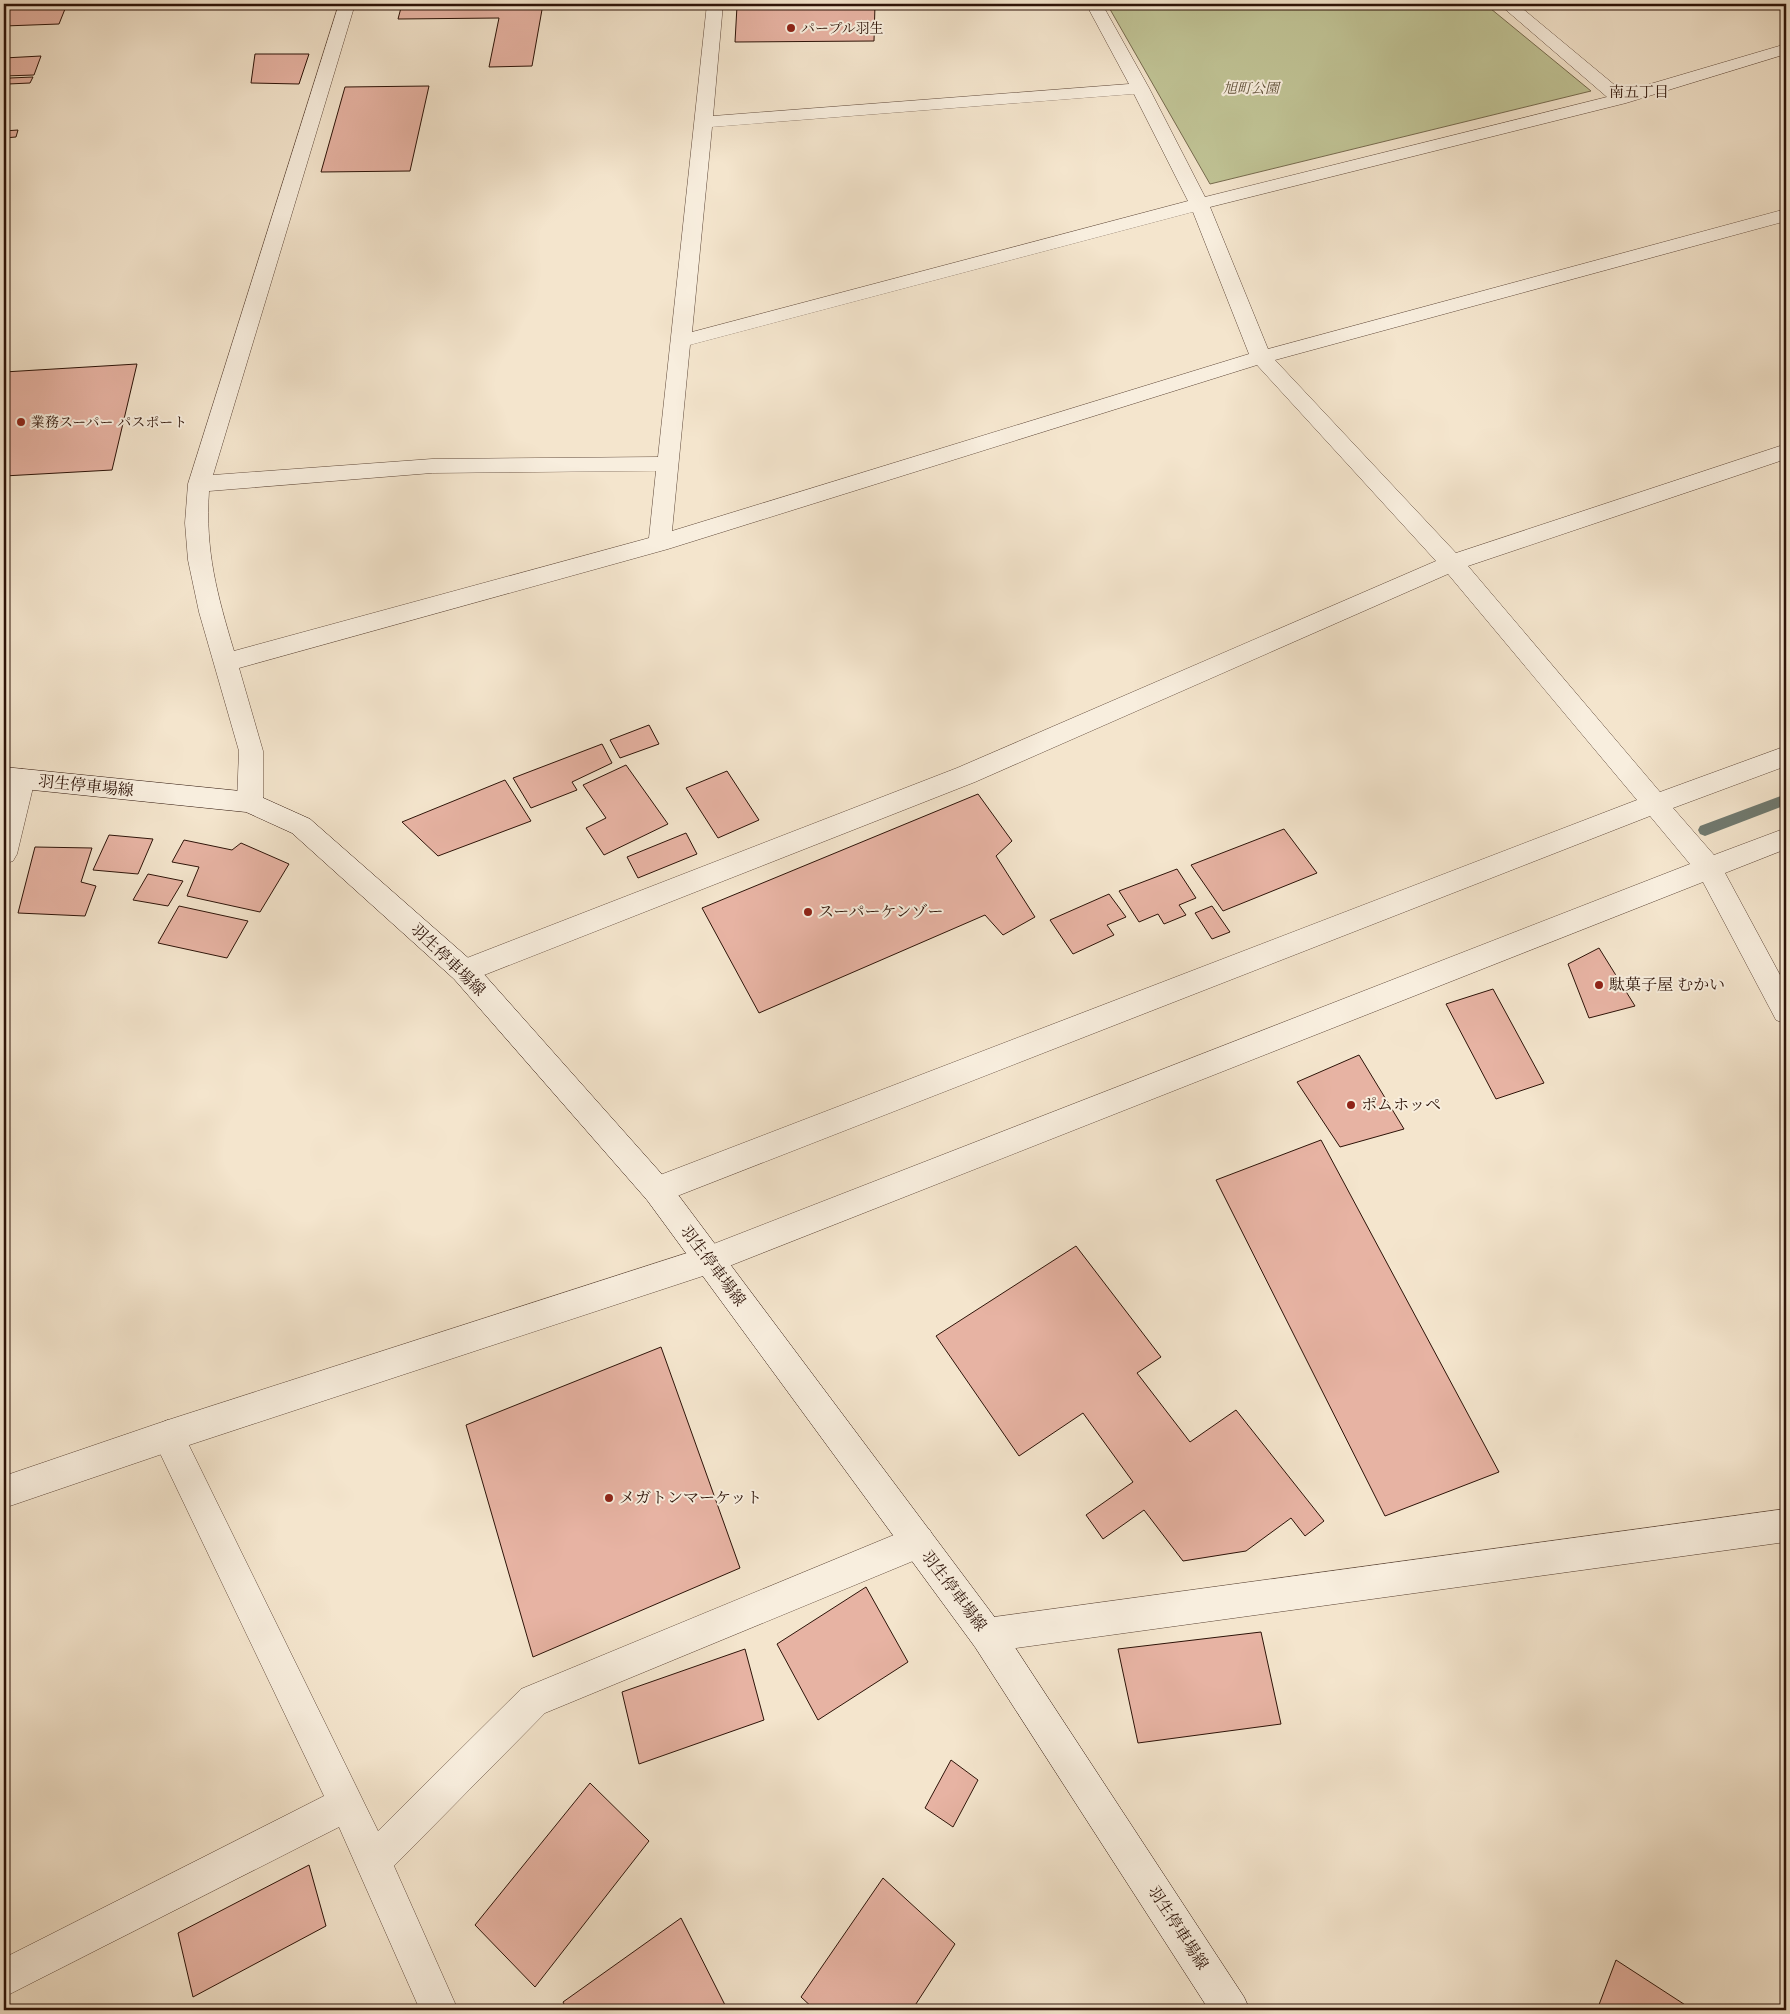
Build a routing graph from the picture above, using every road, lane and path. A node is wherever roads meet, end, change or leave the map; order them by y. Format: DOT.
graph roads {
  1 [pos="347,4"];
  2 [pos="715,4"];
  3 [pos="1094,4"];
  4 [pos="1507,4"];
  5 [pos="1786,49"];
  6 [pos="1140,88"];
  7 [pos="1620,99"];
  8 [pos="702,122"];
  9 [pos="1199,204"];
  10 [pos="1786,215"];
  11 [pos="681,341"];
  12 [pos="1261,357"];
  13 [pos="1786,451"];
  14 [pos="668,464"];
  15 [pos="199,484"];
  16 [pos="660,543"];
  17 [pos="1452,562"];
  18 [pos="227,662"];
  19 [pos="1786,756"];
  20 [pos="13,778"];
  21 [pos="250,802"];
  22 [pos="1655,804"];
  23 [pos="1786,838"];
  24 [pos="4,854"];
  25 [pos="1709,868"];
  26 [pos="464,971"];
  27 [pos="1786,1012"];
  28 [pos="657,1190"];
  29 [pos="709,1260"];
  30 [pos="168,1436"];
  31 [pos="4,1492"];
  32 [pos="1786,1525"];
  33 [pos="918,1542"];
  34 [pos="987,1635"];
  35 [pos="347,1804"];
  36 [pos="372,1862"];
  37 [pos="4,1978"];
  38 [pos="439,2010"];
  39 [pos="1231,2010"];
  1 -- 15 [label="street"];
  2 -- 8 [label="street"];
  3 -- 6 [label="street"];
  4 -- 7 [label="street"];
  5 -- 7 [label="street"];
  6 -- 8 [label="street"];
  6 -- 9 [label="street"];
  7 -- 9 [label="street"];
  8 -- 11 [label="street"];
  9 -- 11 [label="street"];
  9 -- 12 [label="street"];
  10 -- 12 [label="street"];
  11 -- 14 [label="street"];
  12 -- 16 [label="street"];
  12 -- 17 [label="street"];
  13 -- 17 [label="street"];
  14 -- 15 [label="street"];
  14 -- 16 [label="street"];
  15 -- 18 [label="street"];
  16 -- 18 [label="street"];
  17 -- 22 [label="street"];
  17 -- 26 [label="street"];
  18 -- 21 [label="street"];
  19 -- 22 [label="street"];
  20 -- 21 [label="street, 羽生停車場線"];
  20 -- 24 [label="street"];
  21 -- 26 [label="street, 羽生停車場線"];
  22 -- 25 [label="street"];
  22 -- 28 [label="street"];
  23 -- 25 [label="street"];
  25 -- 27 [label="street"];
  25 -- 29 [label="street"];
  26 -- 28 [label="street, 羽生停車場線"];
  28 -- 29 [label="street, 羽生停車場線"];
  29 -- 30 [label="street"];
  29 -- 33 [label="street, 羽生停車場線"];
  30 -- 31 [label="street"];
  30 -- 35 [label="street"];
  32 -- 34 [label="street"];
  33 -- 34 [label="street, 羽生停車場線"];
  33 -- 36 [label="street"];
  34 -- 39 [label="street, 羽生停車場線"];
  35 -- 36 [label="street"];
  35 -- 37 [label="street"];
  36 -- 38 [label="street"];
}
